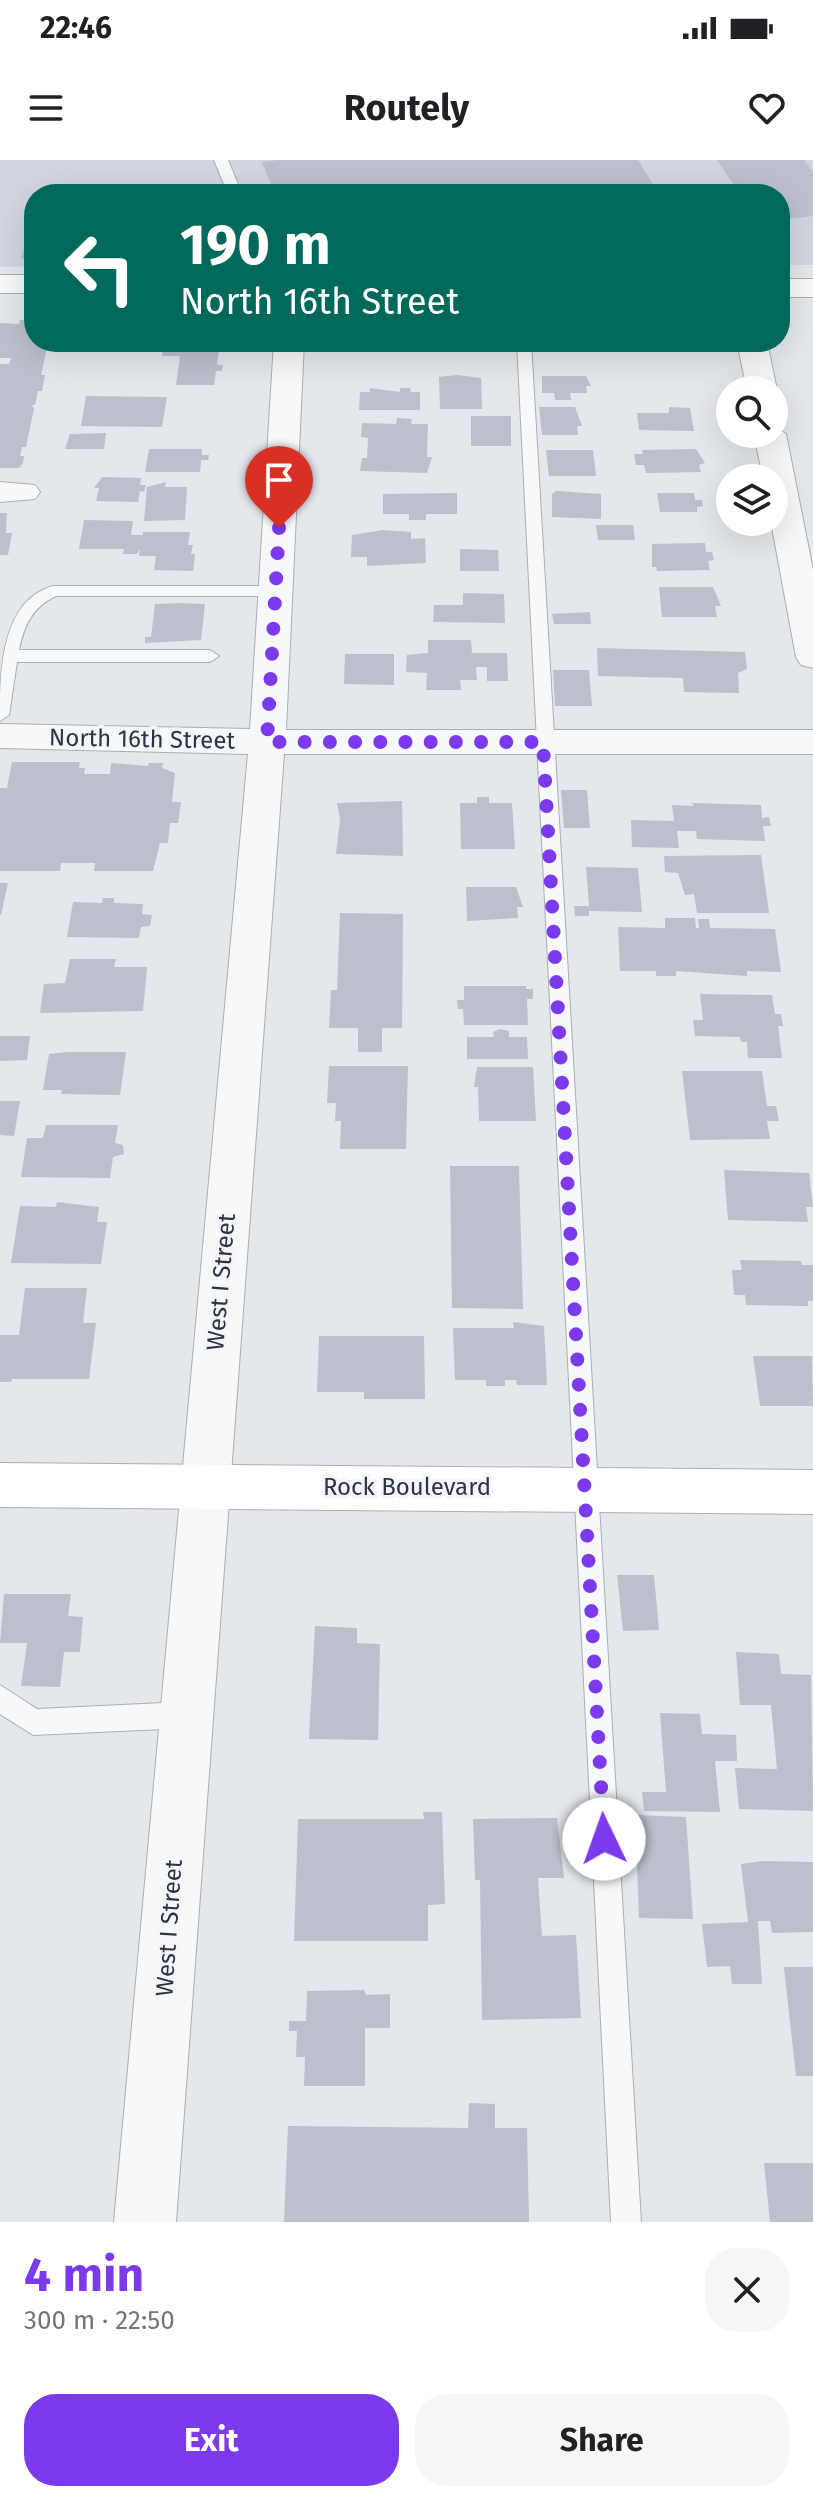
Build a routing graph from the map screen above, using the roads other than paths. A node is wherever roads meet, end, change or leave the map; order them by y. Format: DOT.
graph roads {
  1 [pos="221,160"];
  2 [pos="231,184"];
  3 [pos="0,284"];
  4 [pos="24,284"];
  5 [pos="790,288"];
  6 [pos="813,288"];
  7 [pos="288,352"];
  8 [pos="524,352"];
  9 [pos="754,352"];
  10 [pos="759,376"];
  11 [pos="773,448"];
  12 [pos="275,591"];
  13 [pos="12,656"];
  14 [pos="210,656"];
  15 [pos="813,657"];
  16 [pos="0,715"];
  17 [pos="0,736"];
  18 [pos="267,742"];
  19 [pos="543,742"];
  20 [pos="813,742"];
  21 [pos="0,1485"];
  22 [pos="203,1487"];
  23 [pos="585,1488"];
  24 [pos="813,1492"];
  25 [pos="0,1698"];
  26 [pos="185,1715"];
  27 [pos="145,2222"];
  28 [pos="626,2222"];
  1 -- 2 [label="lane"];
  3 -- 4 [label="street"];
  5 -- 6 [label="street"];
  7 -- 12 [label="street, West I Street"];
  8 -- 19 [label="lane"];
  9 -- 10 [label="street"];
  11 -- 15 [label="street"];
  12 -- 13 [label="lane"];
  12 -- 18 [label="street, West I Street"];
  13 -- 14 [label="lane"];
  13 -- 16 [label="lane"];
  17 -- 18 [label="street, North 16th Street"];
  18 -- 19 [label="street, North 16th Street"];
  18 -- 22 [label="street, West I Street"];
  19 -- 20 [label="street, North 16th Street"];
  19 -- 23 [label="lane"];
  21 -- 22 [label="main road, Rock Boulevard"];
  22 -- 23 [label="main road, Rock Boulevard"];
  22 -- 26 [label="street, West I Street"];
  23 -- 24 [label="main road, Rock Boulevard"];
  23 -- 28 [label="lane"];
  25 -- 26 [label="lane"];
  26 -- 27 [label="street, West I Street"];
}
